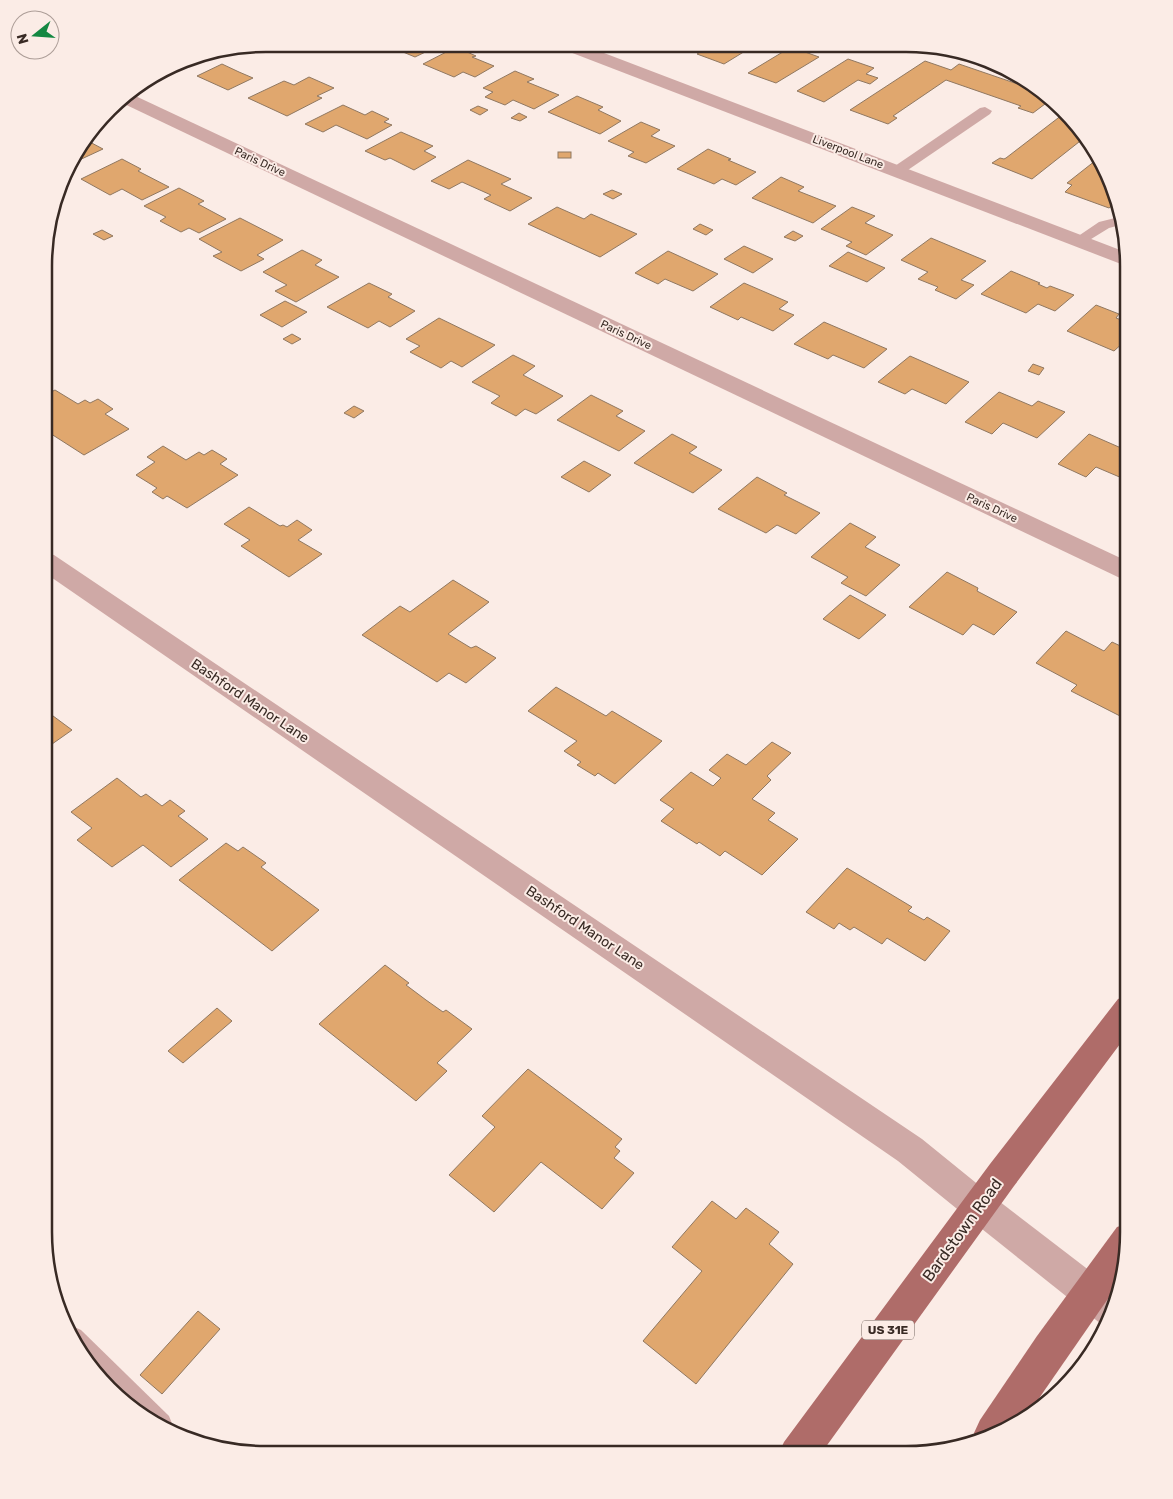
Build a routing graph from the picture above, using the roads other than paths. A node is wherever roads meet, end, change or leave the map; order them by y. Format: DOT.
graph roads {
  1 [pos="586,52"];
  2 [pos="131,101"];
  3 [pos="985,111"];
  4 [pos="897,171"];
  5 [pos="1116,222"];
  6 [pos="1078,241"];
  7 [pos="1120,257"];
  8 [pos="52,566"];
  9 [pos="1120,568"];
  10 [pos="1120,1020"];
  11 [pos="980,1206"];
  12 [pos="1119,1263"];
  13 [pos="1101,1303"];
  14 [pos="104,1372"];
  15 [pos="129,1396"];
  16 [pos="1000,1424"];
  17 [pos="804,1446"];
  1 -- 4 [label="street, Liverpool Lane"];
  2 -- 9 [label="street, Paris Drive"];
  3 -- 4 [label="lane"];
  4 -- 6 [label="street, Liverpool Lane"];
  5 -- 6 [label="lane"];
  6 -- 7 [label="street, Liverpool Lane"];
  8 -- 11 [label="street, Bashford Manor Lane"];
  10 -- 11 [label="main road, Bardstown Road / US 31E"];
  11 -- 13 [label="street, Bashford Manor Lane"];
  11 -- 17 [label="main road, Bardstown Road / US 31E"];
  12 -- 13 [label="main road"];
  13 -- 16 [label="main road"];
  14 -- 15 [label="lane"];
}
